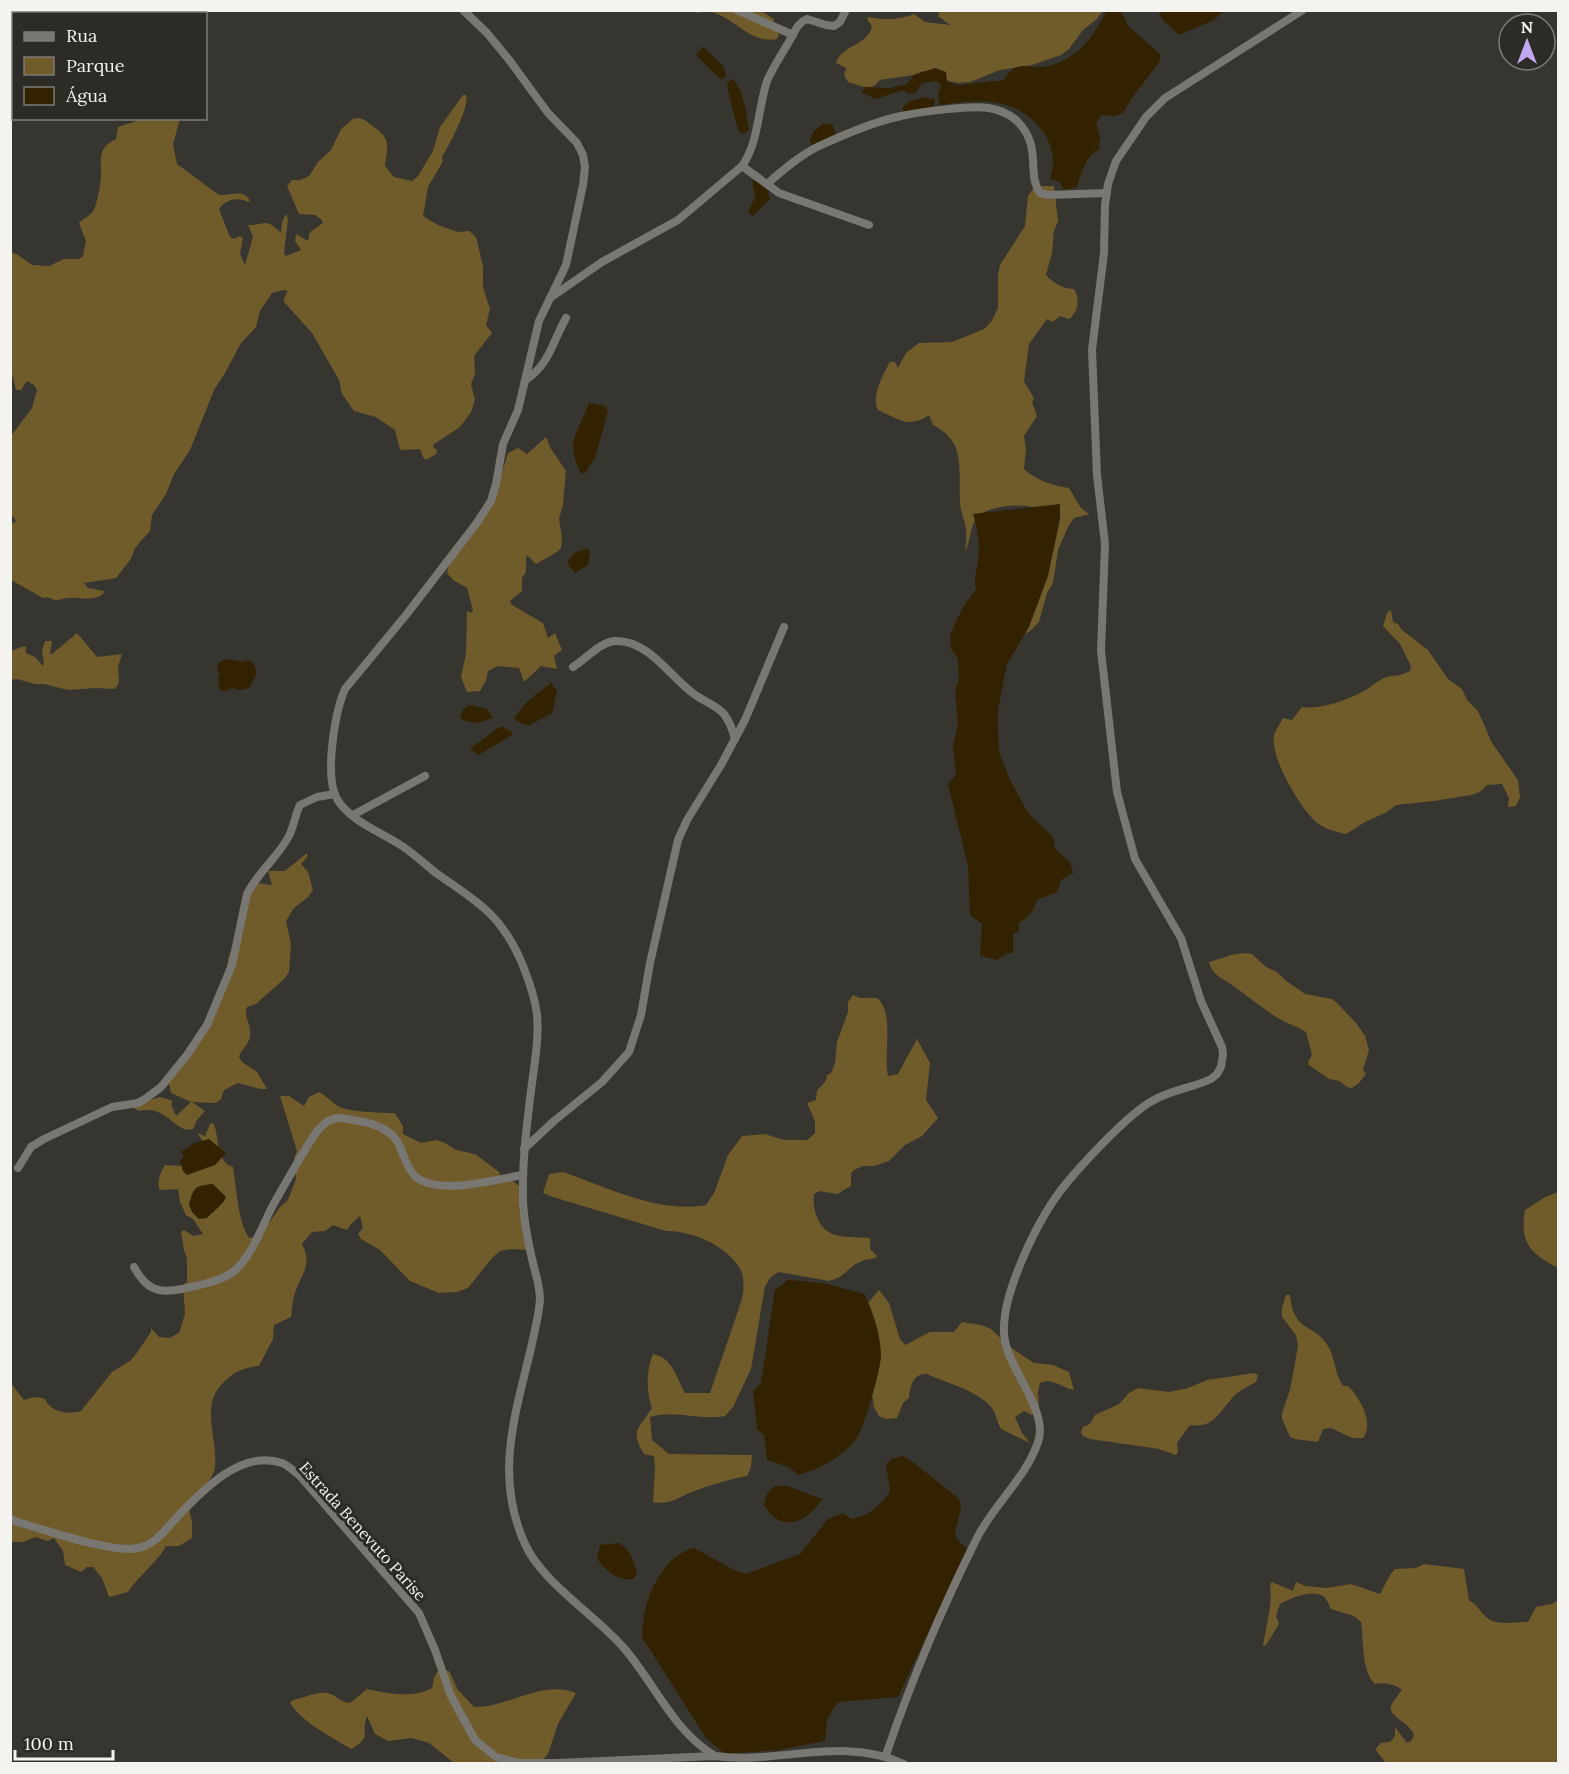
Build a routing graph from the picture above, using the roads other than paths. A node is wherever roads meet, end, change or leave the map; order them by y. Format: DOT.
graph roads {
  1 [pos="463,10"];
  2 [pos="737,10"];
  3 [pos="846,10"];
  4 [pos="1303,10"];
  5 [pos="793,36"];
  6 [pos="742,166"];
  7 [pos="766,184"];
  8 [pos="1107,193"];
  9 [pos="869,225"];
  10 [pos="549,298"];
  11 [pos="566,318"];
  12 [pos="526,380"];
  13 [pos="784,627"];
  14 [pos="573,667"];
  15 [pos="735,740"];
  16 [pos="425,776"];
  17 [pos="335,794"];
  18 [pos="353,815"];
  19 [pos="524,1149"];
  20 [pos="18,1168"];
  21 [pos="522,1175"];
  22 [pos="134,1267"];
  23 [pos="10,1518"];
  24 [pos="886,1755"];
  25 [pos="715,1756"];
  26 [pos="903,1764"];
  1 -- 10 [label="street"];
  2 -- 5 [label="street"];
  3 -- 5 [label="street"];
  4 -- 8 [label="street"];
  5 -- 6 [label="street"];
  6 -- 7 [label="street"];
  6 -- 10 [label="street"];
  7 -- 8 [label="street"];
  7 -- 9 [label="street"];
  8 -- 24 [label="street"];
  10 -- 12 [label="street"];
  11 -- 12 [label="street"];
  12 -- 17 [label="street"];
  13 -- 15 [label="street"];
  14 -- 15 [label="street"];
  15 -- 19 [label="street"];
  16 -- 18 [label="street"];
  17 -- 18 [label="street"];
  17 -- 20 [label="street"];
  18 -- 19 [label="street"];
  19 -- 21 [label="street"];
  21 -- 22 [label="street"];
  21 -- 25 [label="street"];
  23 -- 25 [label="street, Estrada Benevuto Parise"];
  24 -- 25 [label="street, Estrada Benevuto Parise"];
  24 -- 26 [label="street, Estrada Benevuto Parise"];
}
